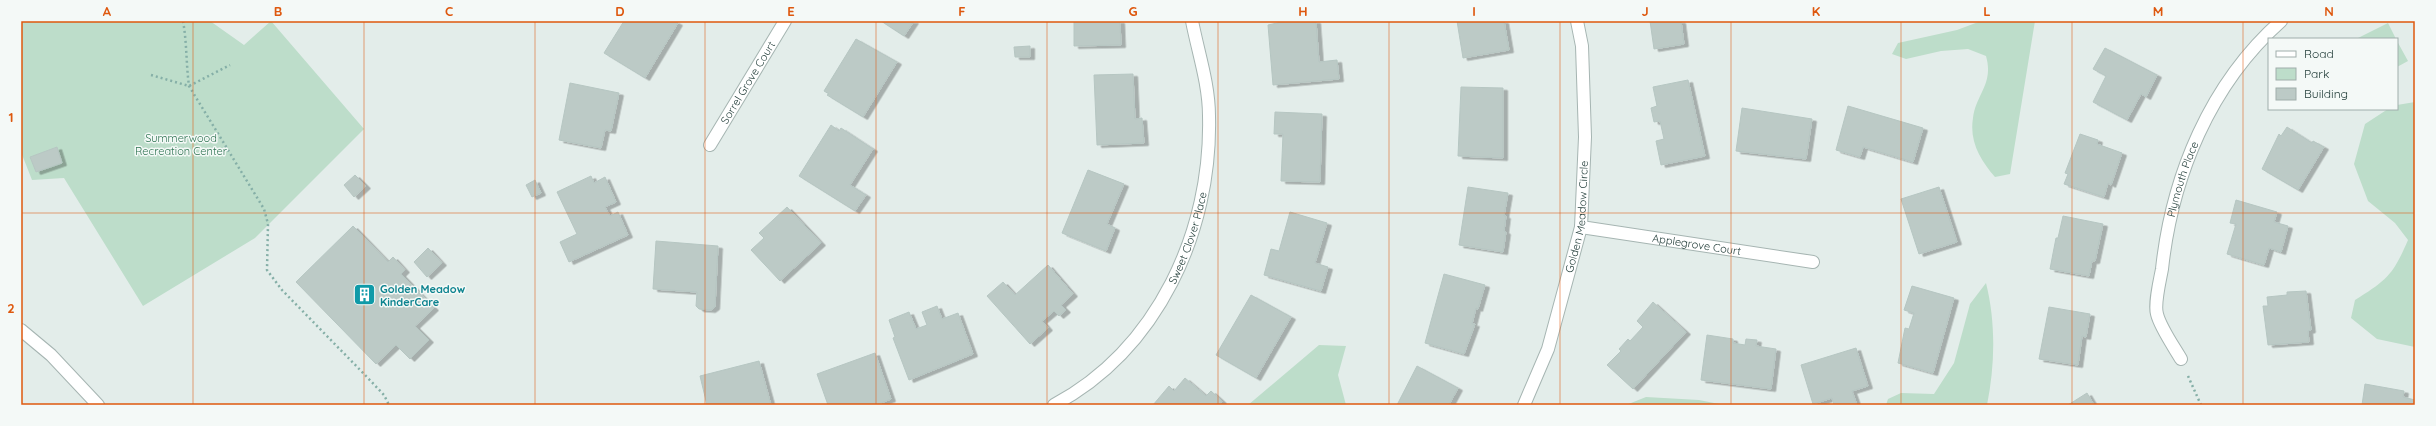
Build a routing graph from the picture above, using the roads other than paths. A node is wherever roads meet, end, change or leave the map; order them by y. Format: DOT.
graph roads {
  1 [pos="785,21"];
  2 [pos="1192,21"];
  3 [pos="1577,21"];
  4 [pos="2281,21"];
  5 [pos="710,145"];
  6 [pos="1581,228"];
  7 [pos="1813,262"];
  8 [pos="21,330"];
  9 [pos="2181,359"];
  10 [pos="98,405"];
  11 [pos="1054,405"];
  12 [pos="1524,405"];
  1 -- 5 [label="street, Sorrel Grove Court"];
  2 -- 11 [label="street, Sweet Clover Place"];
  3 -- 6 [label="street, Golden Meadow Circle"];
  4 -- 9 [label="street, Plymouth Place"];
  6 -- 7 [label="street, Applegrove Court"];
  6 -- 12 [label="street, Golden Meadow Circle"];
  8 -- 10 [label="street"];
}
